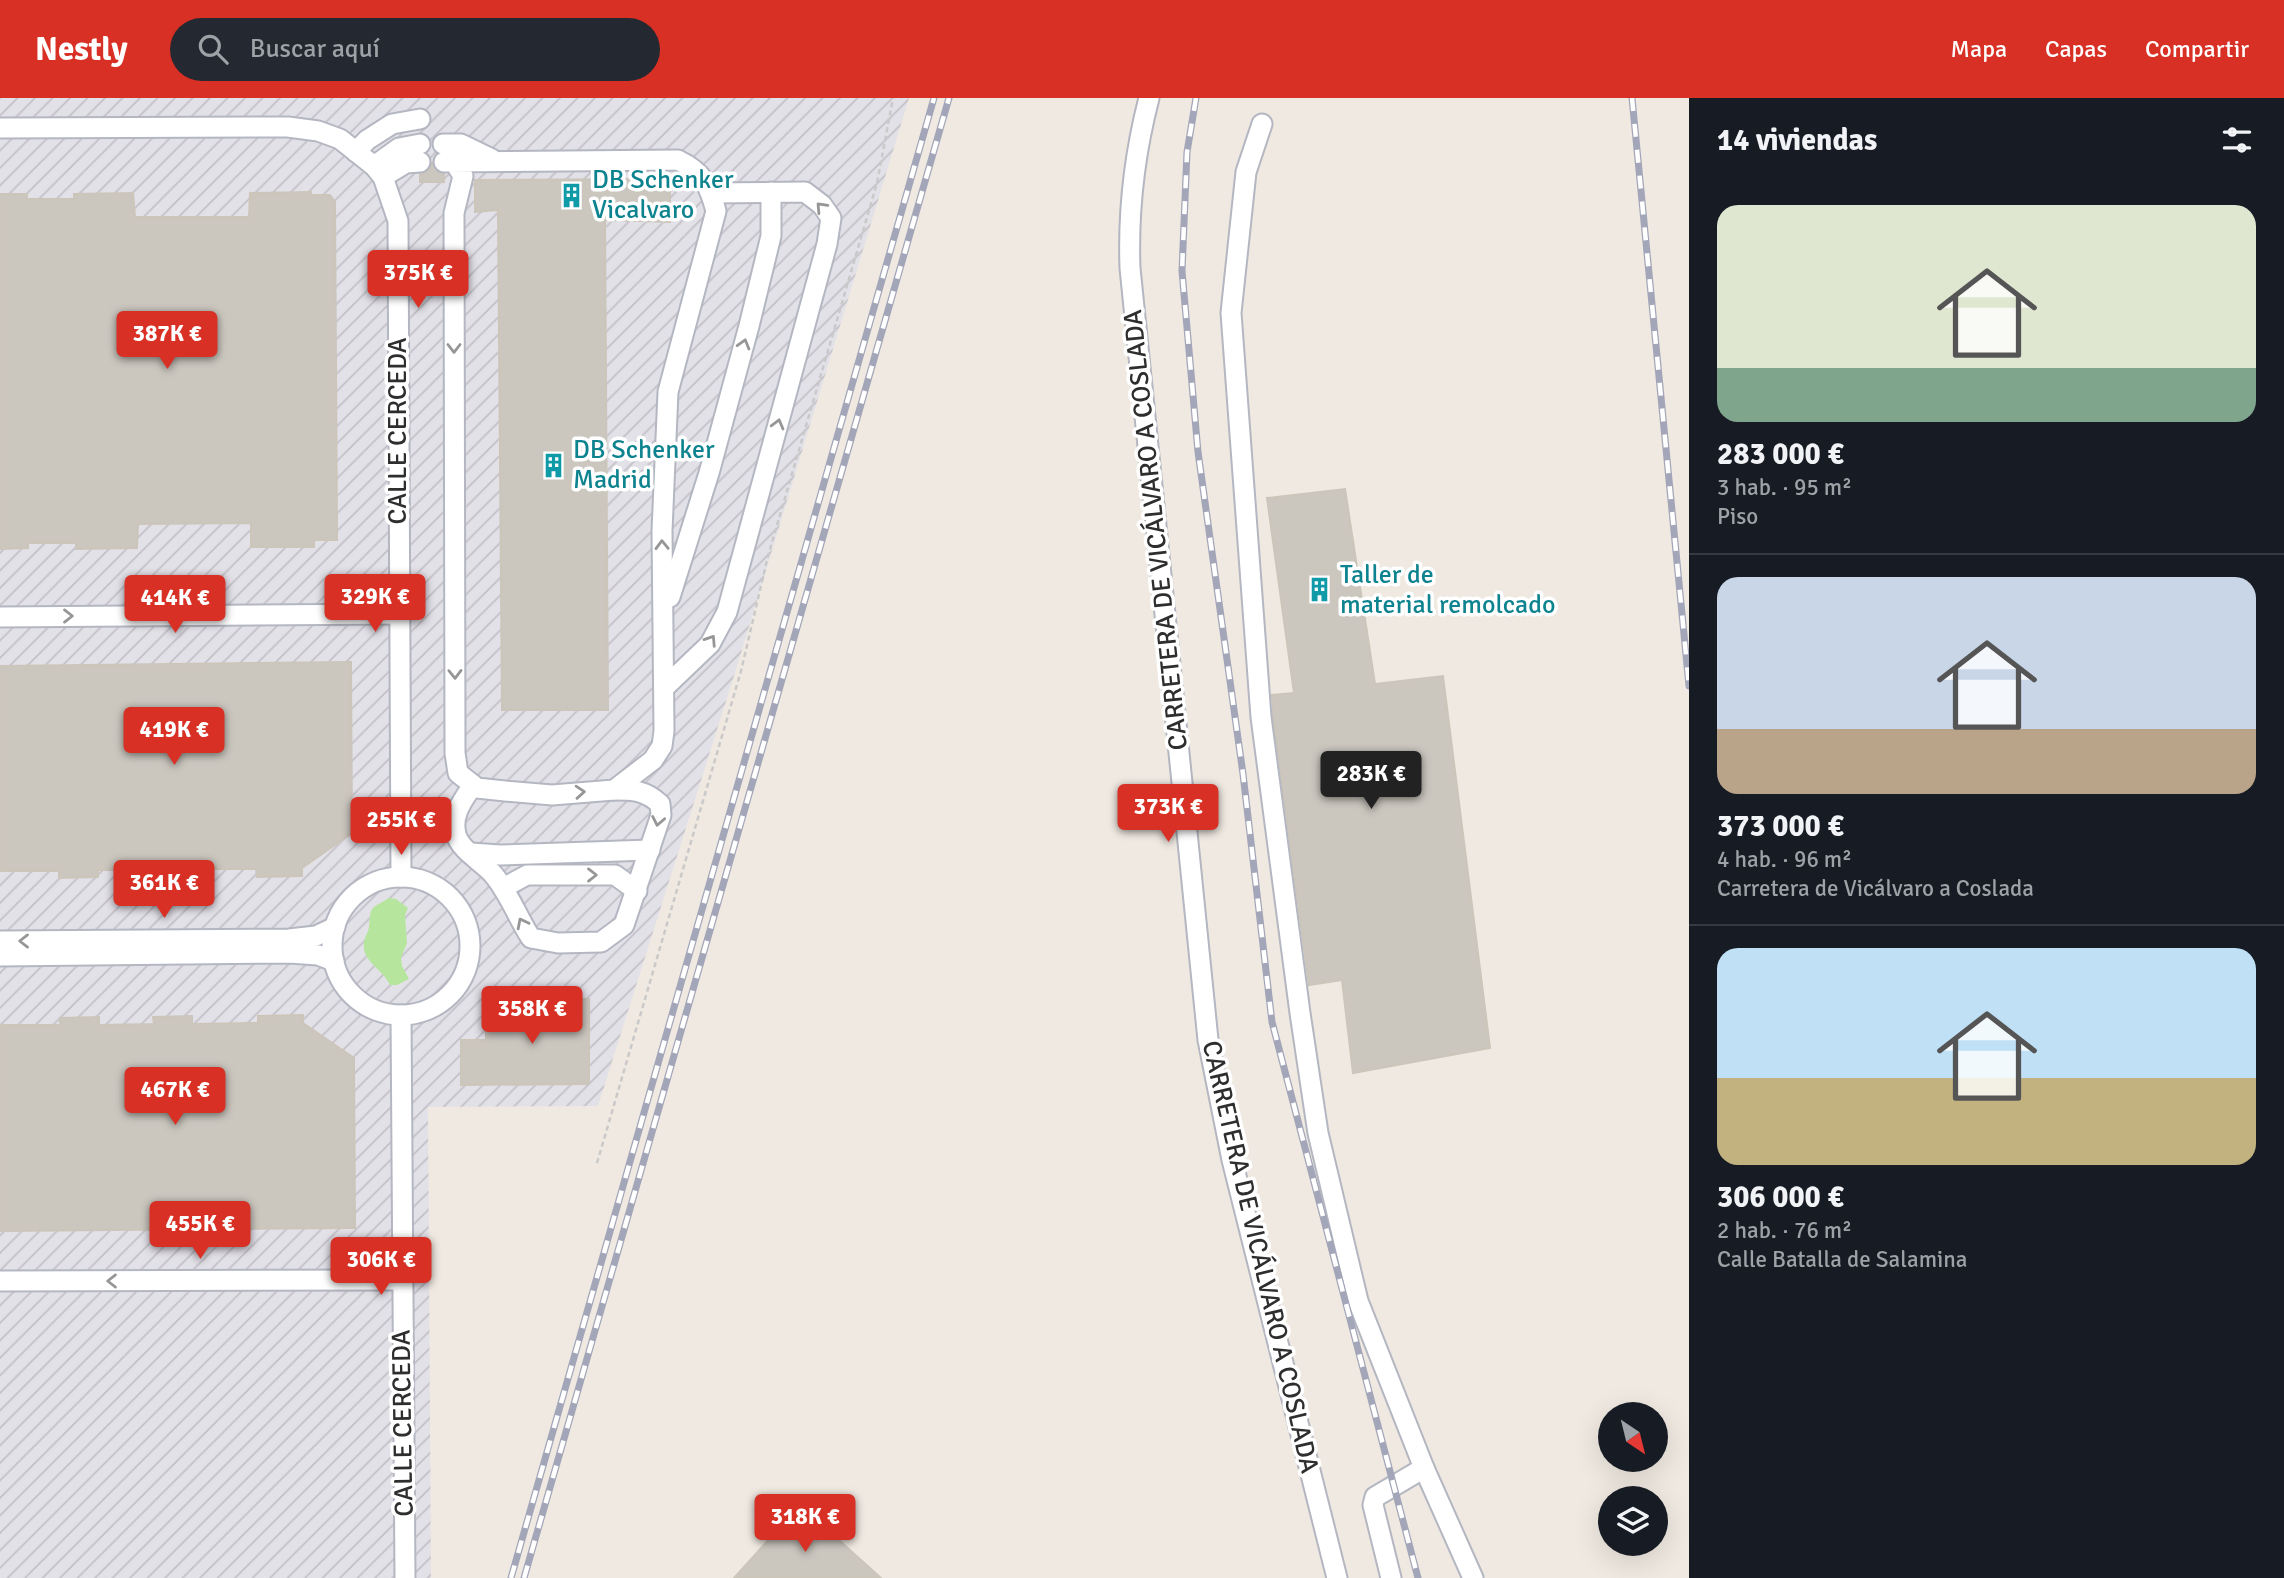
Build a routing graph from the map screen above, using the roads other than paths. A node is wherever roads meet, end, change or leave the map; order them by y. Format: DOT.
graph roads {
  1 [pos="1149,98"];
  2 [pos="420,120"];
  3 [pos="1262,124"];
  4 [pos="0,128"];
  5 [pos="356,152"];
  6 [pos="420,153"];
  7 [pos="379,171"];
  8 [pos="771,192"];
  9 [pos="711,193"];
  10 [pos="399,614"];
  11 [pos="0,617"];
  12 [pos="663,622"];
  13 [pos="664,688"];
  14 [pos="473,785"];
  15 [pos="614,790"];
  16 [pos="650,850"];
  17 [pos="471,853"];
  18 [pos="401,877"];
  19 [pos="503,888"];
  20 [pos="637,891"];
  21 [pos="335,927"];
  22 [pos="0,941"];
  23 [pos="0,956"];
  24 [pos="334,961"];
  25 [pos="401,1015"];
  26 [pos="401,1280"];
  27 [pos="0,1281"];
  28 [pos="1424,1468"];
  29 [pos="405,1578"];
  30 [pos="1337,1578"];
  31 [pos="1391,1578"];
  32 [pos="1473,1578"];
  1 -- 30 [label="street, CARRETERA DE VICÁLVARO A COSLADA"];
  2 -- 5 [label="street"];
  3 -- 28 [label="street"];
  4 -- 5 [label="street"];
  5 -- 7 [label="street"];
  6 -- 7 [label="street"];
  7 -- 10 [label="street, CALLE CERCEDA"];
  8 -- 9 [label="street"];
  12 -- 8 [label="street, one-way"];
  13 -- 8 [label="street, one-way"];
  12 -- 9 [label="street, one-way"];
  9 -- 14 [label="street, one-way"];
  11 -- 10 [label="street, one-way"];
  10 -- 18 [label="street, CALLE CERCEDA"];
  12 -- 13 [label="street"];
  13 -- 15 [label="street"];
  14 -- 15 [label="street, one-way"];
  14 -- 17 [label="street"];
  15 -- 16 [label="street, one-way"];
  16 -- 17 [label="street"];
  16 -- 20 [label="street"];
  17 -- 19 [label="street"];
  18 -- 21 [label="street"];
  18 -- 25 [label="street"];
  19 -- 20 [label="street, one-way"];
  20 -- 19 [label="street, one-way"];
  21 -- 22 [label="street, one-way"];
  21 -- 24 [label="street"];
  23 -- 24 [label="street"];
  24 -- 25 [label="street"];
  25 -- 26 [label="street, CALLE CERCEDA"];
  26 -- 27 [label="street, one-way"];
  26 -- 29 [label="street, CALLE CERCEDA"];
  28 -- 31 [label="street"];
  28 -- 32 [label="street"];
}
